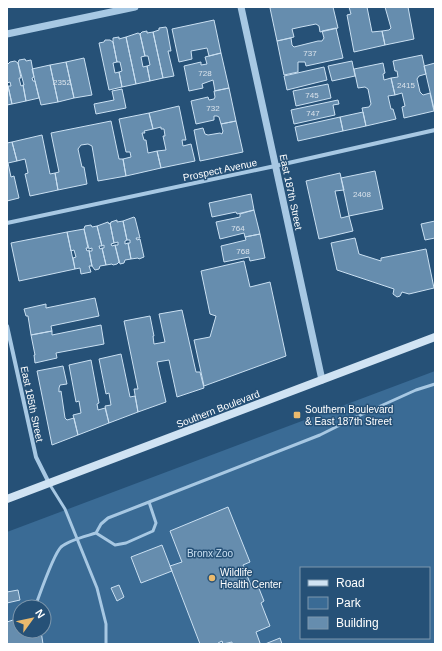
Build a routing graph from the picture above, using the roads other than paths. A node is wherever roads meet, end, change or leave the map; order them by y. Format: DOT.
graph roads {
  1 [pos="135,7"];
  2 [pos="241,7"];
  3 [pos="7,34"];
  4 [pos="435,130"];
  5 [pos="275,166"];
  6 [pos="7,223"];
  7 [pos="7,326"];
  8 [pos="435,337"];
  9 [pos="322,380"];
  10 [pos="435,384"];
  11 [pos="49,483"];
  12 [pos="7,499"];
  13 [pos="149,502"];
  14 [pos="96,533"];
  15 [pos="77,539"];
  16 [pos="38,599"];
  17 [pos="106,644"];
  1 -- 3 [label="street"];
  2 -- 5 [label="street, East 187th Street"];
  4 -- 5 [label="street, Prospect Avenue"];
  5 -- 6 [label="street, Prospect Avenue"];
  5 -- 9 [label="street, East 187th Street"];
  7 -- 11 [label="street, East 185th Street"];
  8 -- 9 [label="main road, Southern Boulevard"];
  9 -- 11 [label="main road, Southern Boulevard"];
  10 -- 13 [label="lane"];
  11 -- 12 [label="main road, Southern Boulevard"];
  11 -- 15 [label="lane"];
  13 -- 14 [label="lane"];
  13 -- 14 [label="lane"];
  14 -- 15 [label="lane"];
  15 -- 16 [label="lane"];
  15 -- 17 [label="lane"];
}
